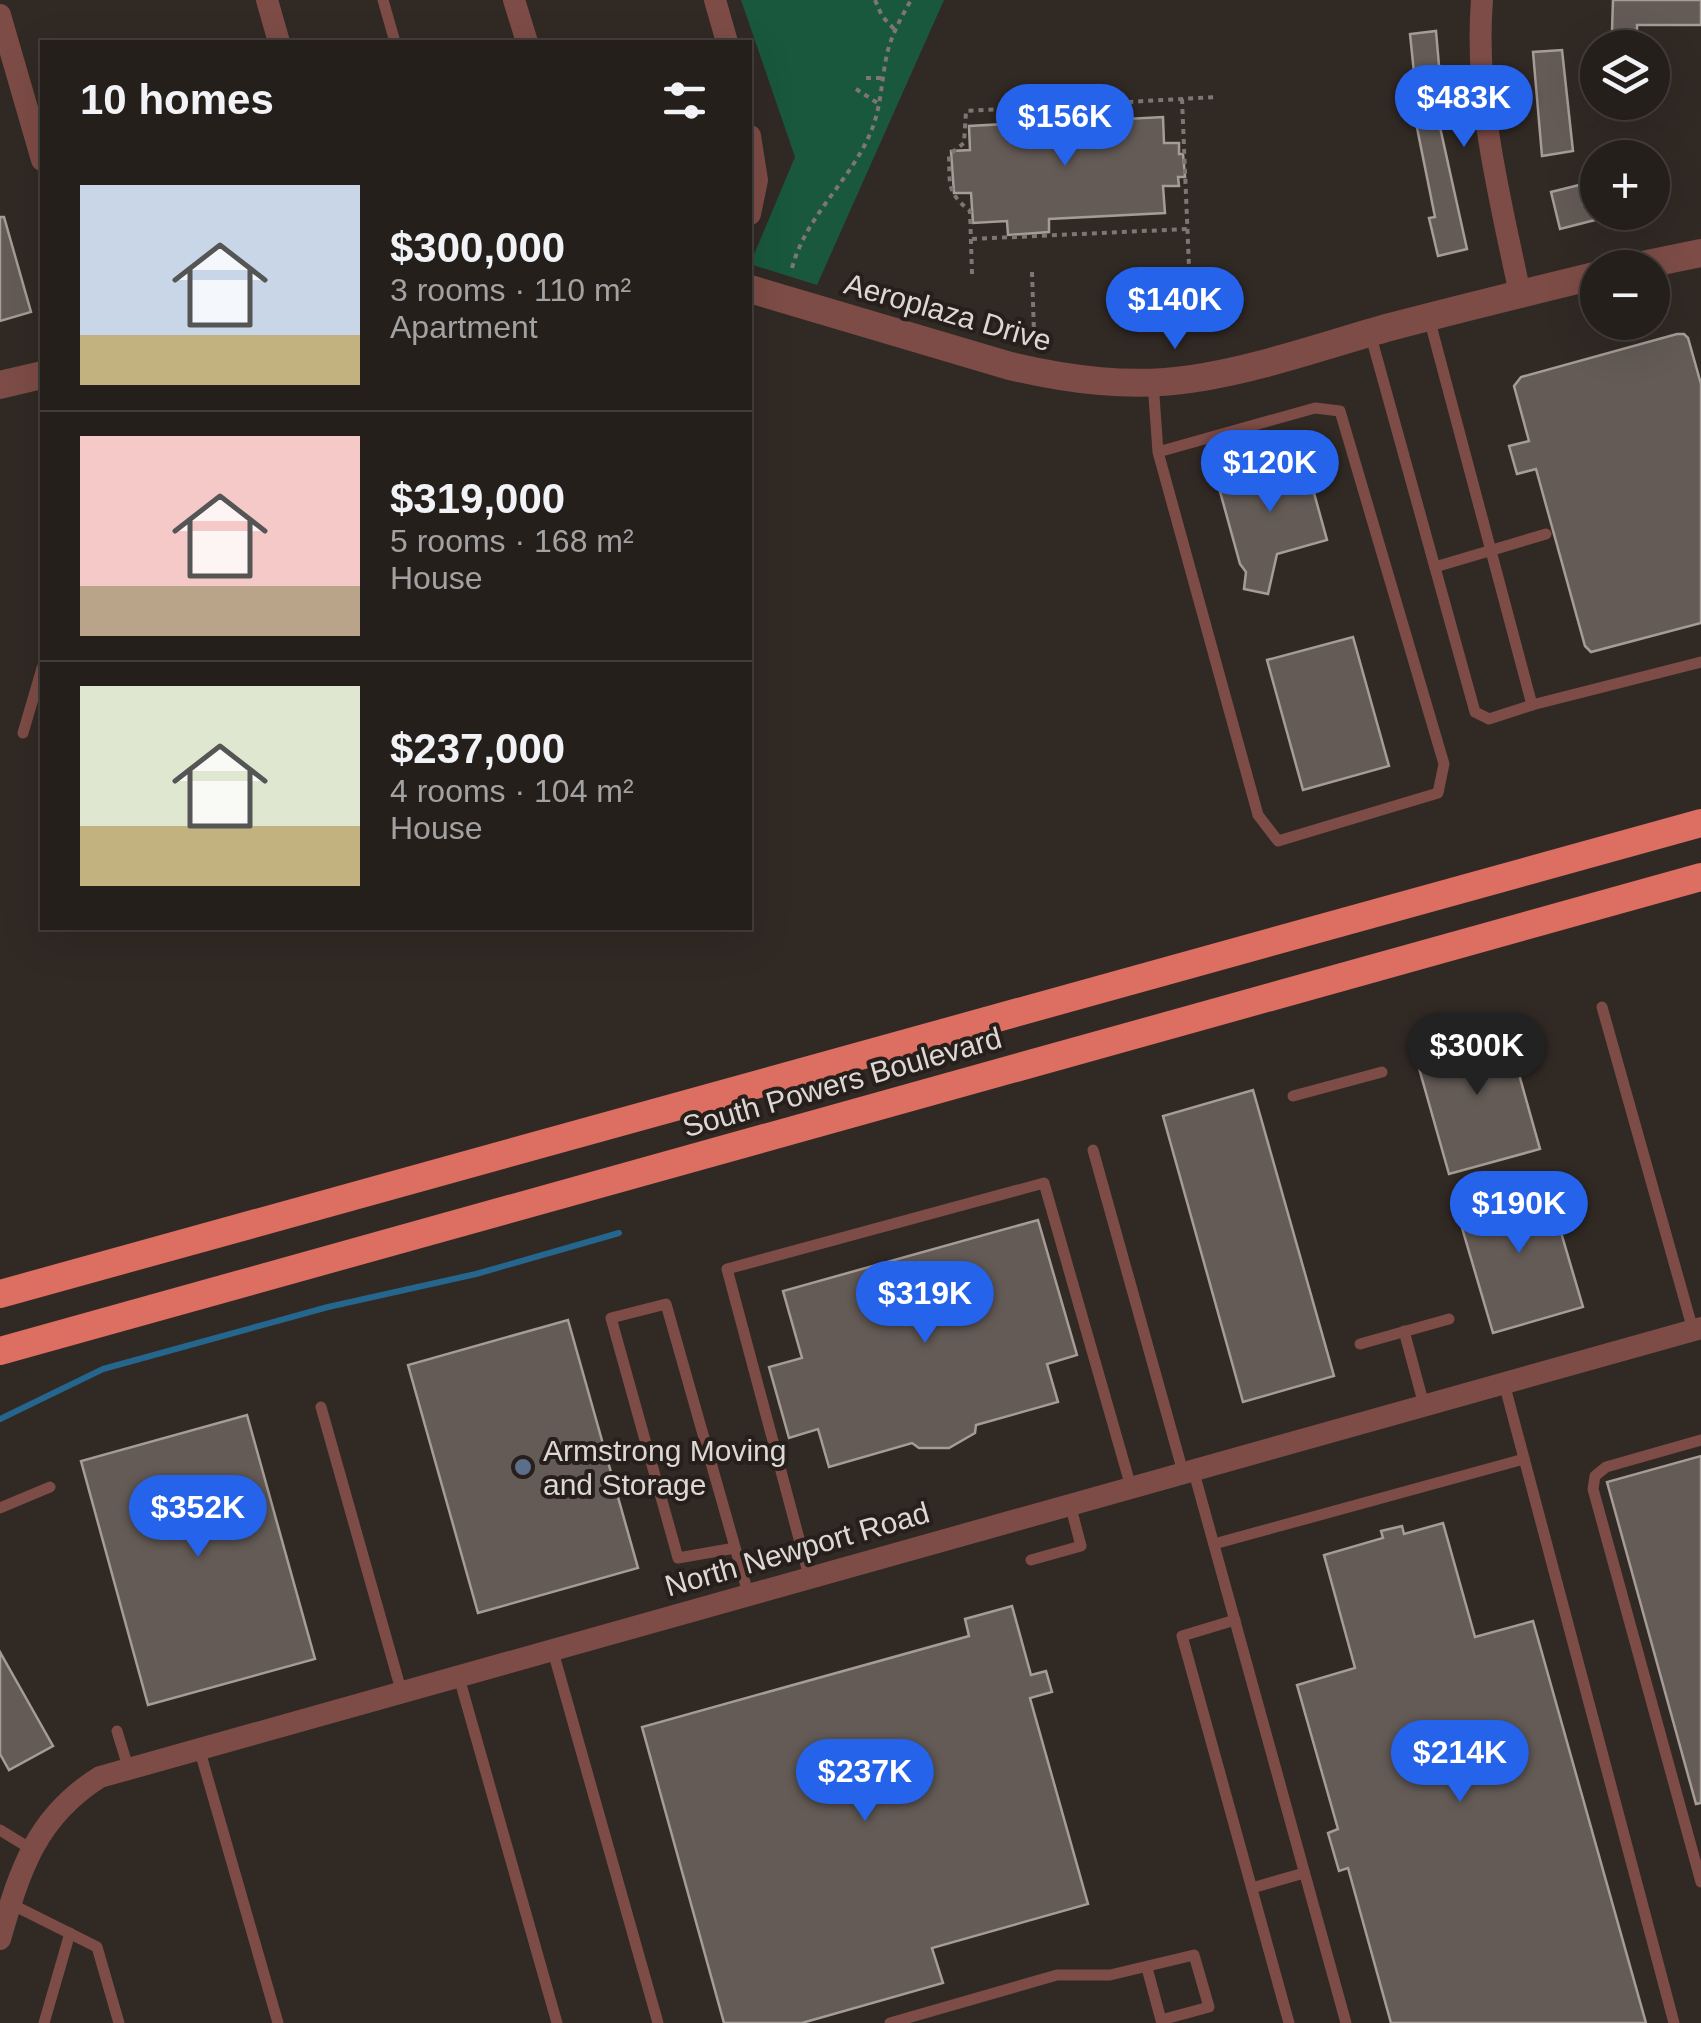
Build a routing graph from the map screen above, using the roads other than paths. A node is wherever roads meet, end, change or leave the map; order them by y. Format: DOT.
graph roads {
  1 [pos="267,0"];
  2 [pos="383,0"];
  3 [pos="514,0"];
  4 [pos="715,0"];
  5 [pos="1482,0"];
  6 [pos="0,14"];
  7 [pos="279,40"];
  8 [pos="394,40"];
  9 [pos="526,40"];
  10 [pos="726,40"];
  11 [pos="752,149"];
  12 [pos="40,153"];
  13 [pos="752,204"];
  14 [pos="1701,253"];
  15 [pos="1670,259"];
  16 [pos="1580,279"];
  17 [pos="752,291"];
  18 [pos="1520,294"];
  19 [pos="1429,318"];
  20 [pos="1370,333"];
  21 [pos="40,376"];
  22 [pos="1154,382"];
  23 [pos="0,384"];
  24 [pos="1158,452"];
  25 [pos="1546,534"];
  26 [pos="1491,551"];
  27 [pos="1434,567"];
  28 [pos="1701,662"];
  29 [pos="40,674"];
  30 [pos="1532,705"];
  31 [pos="22,733"];
  32 [pos="1701,823"];
  33 [pos="1701,877"];
  34 [pos="1602,1007"];
  35 [pos="1382,1072"];
  36 [pos="1293,1096"];
  37 [pos="1093,1150"];
  38 [pos="0,1294"];
  39 [pos="1450,1319"];
  40 [pos="1697,1329"];
  41 [pos="1404,1331"];
  42 [pos="1360,1344"];
  43 [pos="0,1351"];
  44 [pos="1504,1383"];
  45 [pos="1424,1405"];
  46 [pos="321,1407"];
  47 [pos="1701,1440"];
  48 [pos="1524,1459"];
  49 [pos="1188,1471"];
  50 [pos="1132,1486"];
  51 [pos="50,1487"];
  52 [pos="1070,1504"];
  53 [pos="0,1508"];
  54 [pos="1214,1544"];
  55 [pos="735,1548"];
  56 [pos="1031,1560"];
  57 [pos="809,1576"];
  58 [pos="748,1594"];
  59 [pos="1235,1620"];
  60 [pos="552,1648"];
  61 [pos="458,1674"];
  62 [pos="401,1690"];
  63 [pos="117,1731"];
  64 [pos="198,1747"];
  65 [pos="128,1767"];
  66 [pos="0,1830"];
  67 [pos="31,1849"];
  68 [pos="1304,1873"];
  69 [pos="1701,1882"];
  70 [pos="1252,1888"];
  71 [pos="10,1904"];
  72 [pos="70,1933"];
  73 [pos="0,1940"];
  74 [pos="1147,1968"];
  75 [pos="44,2023"];
  76 [pos="119,2023"];
  77 [pos="278,2023"];
  78 [pos="557,2023"];
  79 [pos="658,2023"];
  80 [pos="890,2023"];
  81 [pos="1289,2023"];
  82 [pos="1346,2023"];
  83 [pos="1674,2023"];
  1 -- 7 [label="street"];
  2 -- 8 [label="lane"];
  3 -- 9 [label="street"];
  4 -- 10 [label="street"];
  5 -- 18 [label="street"];
  6 -- 12 [label="street"];
  11 -- 13 [label="street"];
  14 -- 15 [label="street"];
  16 -- 18 [label="street, Aeroplaza Drive"];
  17 -- 22 [label="street, Aeroplaza Drive"];
  18 -- 19 [label="street, Aeroplaza Drive"];
  19 -- 20 [label="street, Aeroplaza Drive"];
  19 -- 26 [label="lane"];
  20 -- 22 [label="street, Aeroplaza Drive"];
  20 -- 27 [label="lane"];
  21 -- 23 [label="street"];
  22 -- 24 [label="lane"];
  24 -- 24 [label="lane"];
  25 -- 26 [label="lane"];
  26 -- 27 [label="lane"];
  26 -- 30 [label="lane"];
  27 -- 30 [label="lane"];
  28 -- 30 [label="lane"];
  29 -- 31 [label="lane"];
  32 -- 38 [label="highway, South Powers Boulevard"];
  33 -- 43 [label="highway, South Powers Boulevard"];
  34 -- 40 [label="lane"];
  35 -- 36 [label="lane"];
  37 -- 49 [label="lane"];
  39 -- 41 [label="lane"];
  40 -- 44 [label="street, North Newport Road"];
  41 -- 42 [label="lane"];
  41 -- 45 [label="lane"];
  44 -- 45 [label="street, North Newport Road"];
  44 -- 48 [label="lane"];
  45 -- 49 [label="street, North Newport Road"];
  46 -- 62 [label="lane"];
  47 -- 69 [label="lane"];
  48 -- 54 [label="lane"];
  48 -- 83 [label="lane"];
  49 -- 50 [label="street, North Newport Road"];
  49 -- 54 [label="lane"];
  50 -- 52 [label="street, North Newport Road"];
  50 -- 57 [label="lane"];
  51 -- 53 [label="lane"];
  52 -- 56 [label="lane"];
  52 -- 57 [label="street, North Newport Road"];
  54 -- 59 [label="lane"];
  55 -- 55 [label="lane"];
  55 -- 58 [label="lane"];
  57 -- 58 [label="street, North Newport Road"];
  58 -- 60 [label="street, North Newport Road"];
  59 -- 68 [label="lane"];
  59 -- 70 [label="lane"];
  60 -- 61 [label="street, North Newport Road"];
  60 -- 79 [label="lane"];
  61 -- 62 [label="street, North Newport Road"];
  61 -- 78 [label="lane"];
  62 -- 64 [label="street, North Newport Road"];
  63 -- 65 [label="lane"];
  64 -- 65 [label="street, North Newport Road"];
  64 -- 77 [label="lane"];
  65 -- 67 [label="street, North Newport Road"];
  66 -- 67 [label="lane"];
  67 -- 71 [label="street, North Newport Road"];
  68 -- 70 [label="lane"];
  68 -- 82 [label="lane"];
  70 -- 81 [label="lane"];
  71 -- 72 [label="lane"];
  71 -- 73 [label="street, North Newport Road"];
  72 -- 75 [label="lane"];
  72 -- 76 [label="lane"];
  74 -- 74 [label="lane"];
  74 -- 80 [label="lane"];
}
